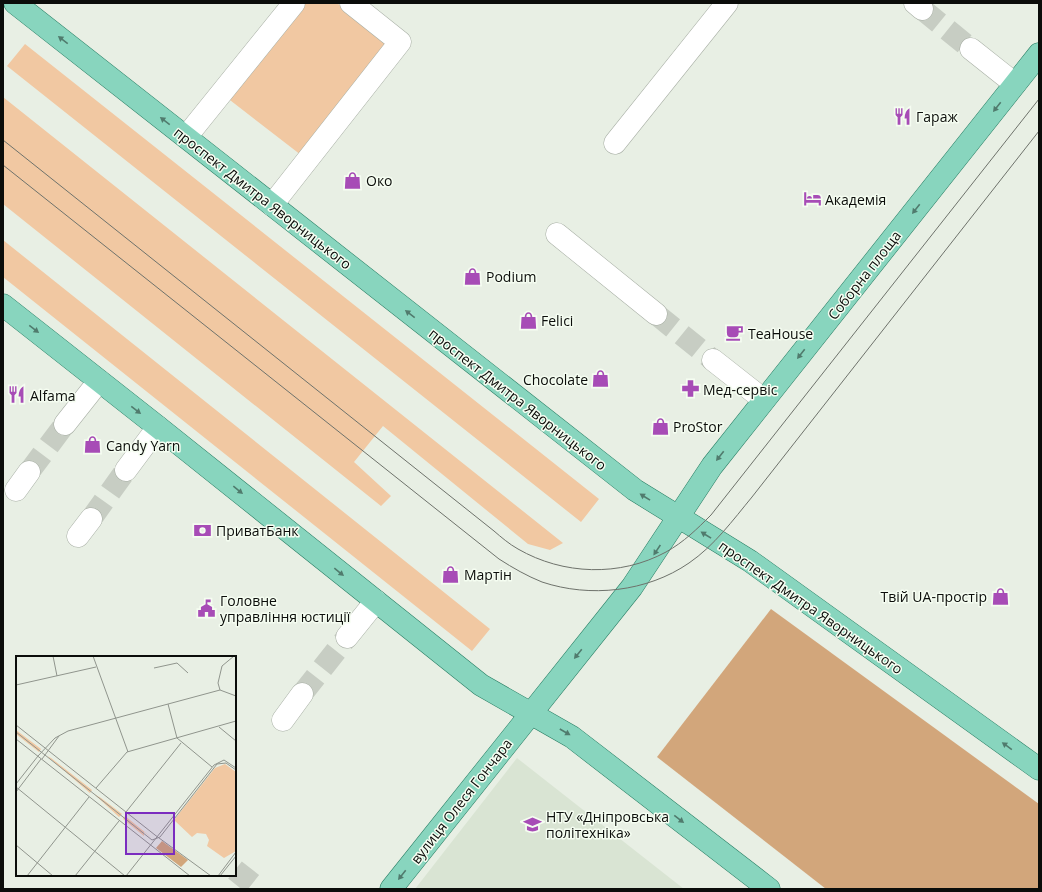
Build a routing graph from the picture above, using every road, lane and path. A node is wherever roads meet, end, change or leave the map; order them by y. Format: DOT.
graph roads {
  1 [pos="15,3"];
  2 [pos="294,3"];
  3 [pos="351,3"];
  4 [pos="727,3"];
  5 [pos="971,49"];
  6 [pos="1039,54"];
  7 [pos="1016,84"];
  8 [pos="186,137"];
  9 [pos="615,143"];
  10 [pos="272,205"];
  11 [pos="557,234"];
  12 [pos="3,305"];
  13 [pos="656,314"];
  14 [pos="713,360"];
  15 [pos="100,381"];
  16 [pos="764,400"];
  17 [pos="65,424"];
  18 [pos="158,427"];
  19 [pos="126,470"];
  20 [pos="29,472"];
  21 [pos="16,490"];
  22 [pos="678,517"];
  23 [pos="91,519"];
  24 [pos="78,536"];
  25 [pos="376,600"];
  26 [pos="346,637"];
  27 [pos="302,694"];
  28 [pos="531,713"];
  29 [pos="283,720"];
  30 [pos="1039,769"];
  31 [pos="391,889"];
  32 [pos="769,889"];
  8 -- 1 [label="main road, проспект Дмитра Яворницького, one-way"];
  2 -- 8 [label="lane"];
  3 -- 10 [label="lane"];
  4 -- 9 [label="lane"];
  5 -- 7 [label="lane"];
  6 -- 7 [label="main road, Соборна площа"];
  7 -- 16 [label="main road, Соборна площа, one-way"];
  8 -- 10 [label="main road, проспект Дмитра Яворницького"];
  22 -- 10 [label="main road, проспект Дмитра Яворницького, one-way"];
  11 -- 13 [label="lane"];
  12 -- 15 [label="main road, one-way"];
  14 -- 16 [label="lane"];
  15 -- 17 [label="lane"];
  15 -- 18 [label="main road, one-way"];
  16 -- 22 [label="main road, Соборна площа, one-way"];
  18 -- 19 [label="lane"];
  18 -- 25 [label="main road, one-way"];
  20 -- 21 [label="lane"];
  22 -- 28 [label="main road, вулиця Олеся Гончара, one-way"];
  30 -- 22 [label="main road, проспект Дмитра Яворницького, one-way"];
  23 -- 24 [label="lane"];
  25 -- 26 [label="lane"];
  25 -- 28 [label="main road"];
  27 -- 29 [label="lane"];
  28 -- 31 [label="main road, вулиця Олеся Гончара, one-way"];
  28 -- 32 [label="main road, one-way"];
}
